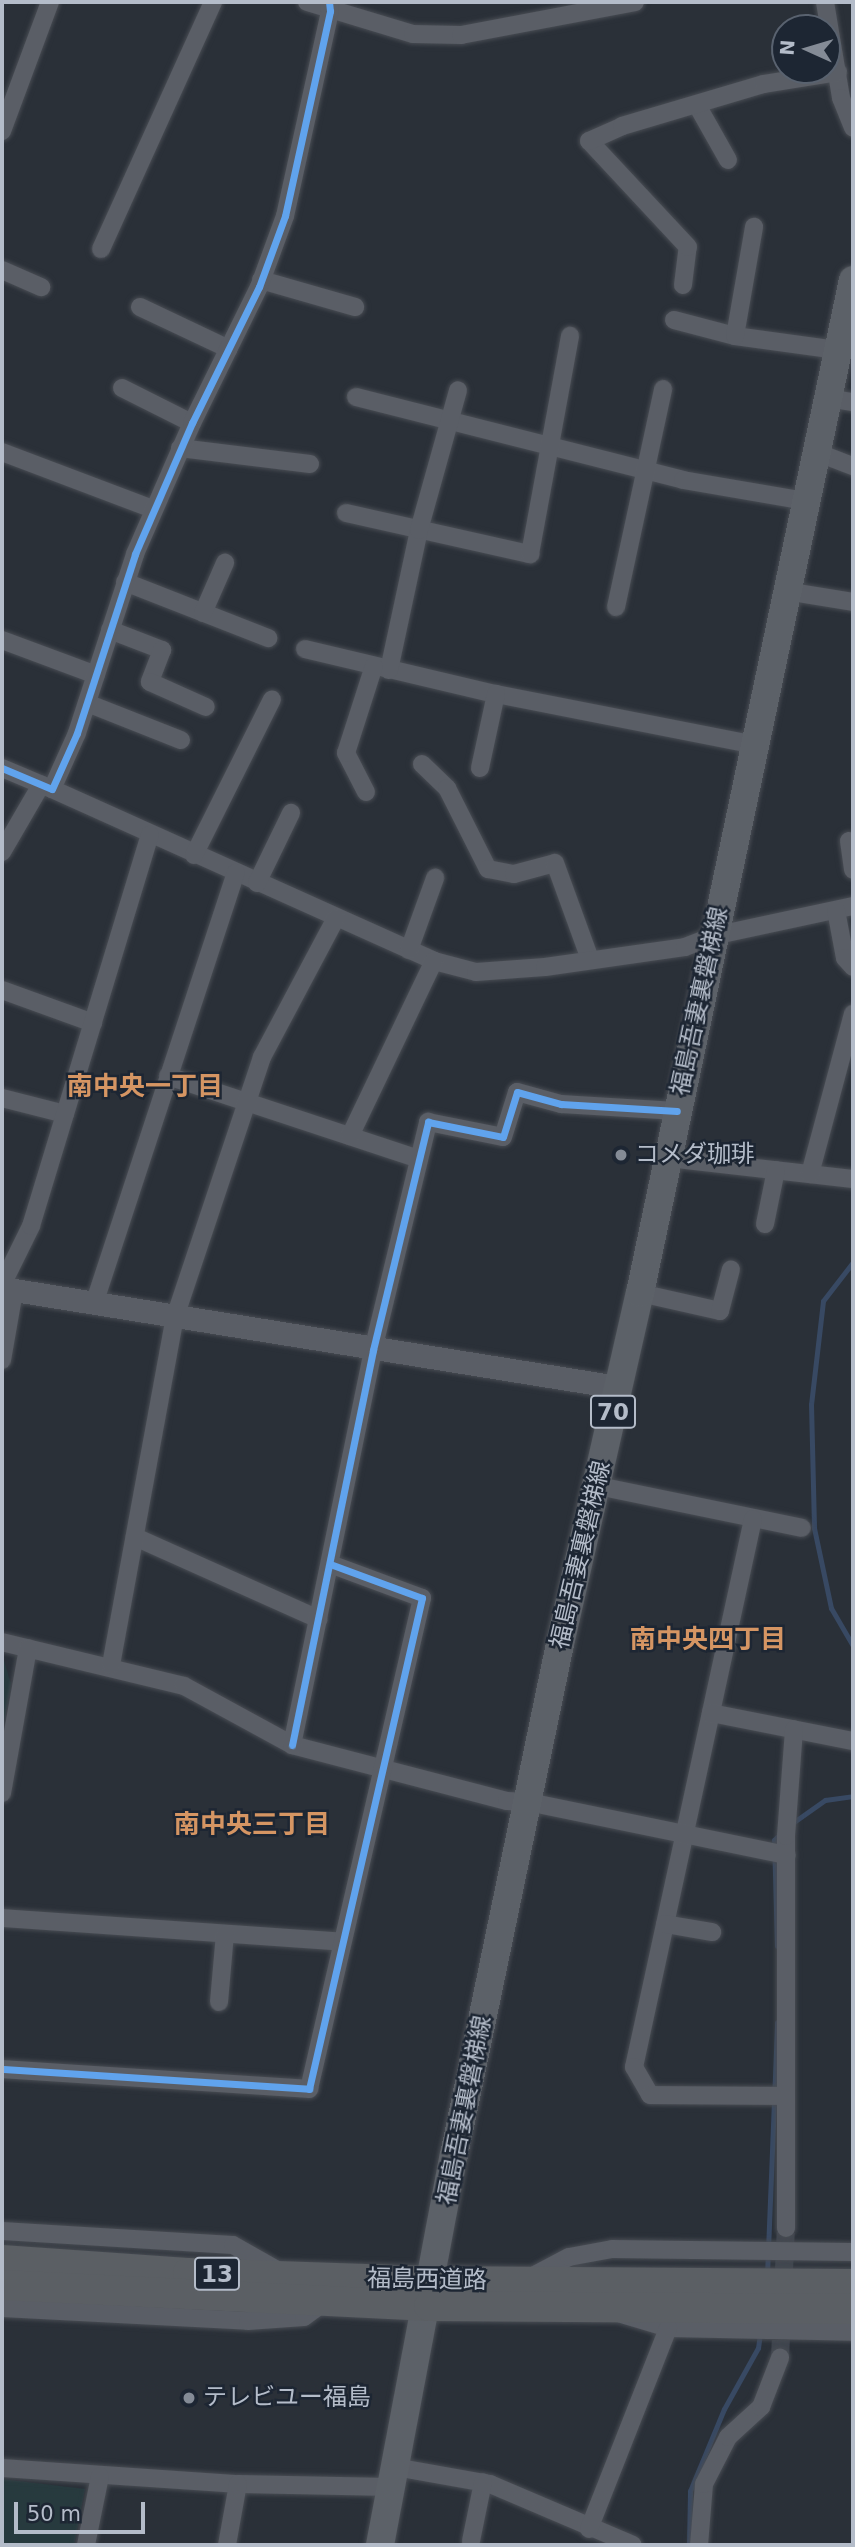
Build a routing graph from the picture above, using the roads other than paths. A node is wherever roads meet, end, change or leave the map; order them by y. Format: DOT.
graph roads {
  1 [pos="50,2"];
  2 [pos="213,2"];
  3 [pos="307,2"];
  4 [pos="635,2"];
  5 [pos="598,4"];
  6 [pos="329,7"];
  7 [pos="771,83"];
  8 [pos="839,84"];
  9 [pos="697,104"];
  10 [pos="853,128"];
  11 [pos="2,131"];
  12 [pos="728,160"];
  13 [pos="754,227"];
  14 [pos="101,249"];
  15 [pos="2,270"];
  16 [pos="853,279"];
  17 [pos="261,280"];
  18 [pos="684,285"];
  19 [pos="41,288"];
  20 [pos="140,307"];
  21 [pos="355,307"];
  22 [pos="674,320"];
  23 [pos="570,336"];
  24 [pos="735,336"];
  25 [pos="229,349"];
  26 [pos="836,351"];
  27 [pos="122,388"];
  28 [pos="663,389"];
  29 [pos="458,390"];
  30 [pos="356,397"];
  31 [pos="840,400"];
  32 [pos="450,420"];
  33 [pos="192,423"];
  34 [pos="548,443"];
  35 [pos="180,448"];
  36 [pos="2,452"];
  37 [pos="816,452"];
  38 [pos="310,464"];
  39 [pos="853,466"];
  40 [pos="648,469"];
  41 [pos="806,501"];
  42 [pos="153,509"];
  43 [pos="346,513"];
  44 [pos="419,530"];
  45 [pos="225,563"];
  46 [pos="125,582"];
  47 [pos="786,591"];
  48 [pos="853,601"];
  49 [pos="616,607"];
  50 [pos="203,612"];
  51 [pos="110,630"];
  52 [pos="268,638"];
  53 [pos="2,640"];
  54 [pos="305,649"];
  55 [pos="381,668"];
  56 [pos="96,675"];
  57 [pos="496,694"];
  58 [pos="272,699"];
  59 [pos="87,703"];
  60 [pos="206,707"];
  61 [pos="181,740"];
  62 [pos="755,745"];
  63 [pos="422,764"];
  64 [pos="2,768"];
  65 [pos="480,768"];
  66 [pos="47,787"];
  67 [pos="366,792"];
  68 [pos="291,813"];
  69 [pos="150,835"];
  70 [pos="849,841"];
  71 [pos="2,852"];
  72 [pos="194,855"];
  73 [pos="853,870"];
  74 [pos="236,873"];
  75 [pos="435,878"];
  76 [pos="257,883"];
  77 [pos="844,908"];
  78 [pos="336,918"];
  79 [pos="713,936"];
  80 [pos="409,950"];
  81 [pos="590,959"];
  82 [pos="434,961"];
  83 [pos="853,967"];
  84 [pos="2,990"];
  85 [pos="853,1014"];
  86 [pos="93,1023"];
  87 [pos="169,1076"];
  88 [pos="2,1098"];
  89 [pos="246,1102"];
  90 [pos="677,1111"];
  91 [pos="65,1114"];
  92 [pos="350,1136"];
  93 [pos="668,1158"];
  94 [pos="419,1159"];
  95 [pos="776,1170"];
  96 [pos="810,1174"];
  97 [pos="853,1179"];
  98 [pos="765,1224"];
  99 [pos="731,1269"];
  100 [pos="6,1288"];
  101 [pos="640,1293"];
  102 [pos="94,1304"];
  103 [pos="176,1317"];
  104 [pos="373,1350"];
  105 [pos="2,1360"];
  106 [pos="617,1387"];
  107 [pos="597,1486"];
  108 [pos="752,1518"];
  109 [pos="802,1528"];
  110 [pos="135,1538"];
  111 [pos="330,1564"];
  112 [pos="318,1619"];
  113 [pos="2,1642"];
  114 [pos="28,1648"];
  115 [pos="111,1665"];
  116 [pos="711,1713"];
  117 [pos="794,1729"];
  118 [pos="853,1741"];
  119 [pos="292,1745"];
  120 [pos="382,1768"];
  121 [pos="2,1793"];
  122 [pos="528,1802"];
  123 [pos="685,1834"];
  124 [pos="779,1854"];
  125 [pos="2,1918"];
  126 [pos="665,1924"];
  127 [pos="712,1932"];
  128 [pos="225,1934"];
  129 [pos="341,1942"];
  130 [pos="219,2002"];
  131 [pos="2,2069"];
  132 [pos="777,2096"];
  133 [pos="786,2228"];
  134 [pos="2,2231"];
  135 [pos="853,2252"];
  136 [pos="2,2260"];
  137 [pos="287,2276"];
  138 [pos="523,2282"];
  139 [pos="853,2284"];
  140 [pos="2,2285"];
  141 [pos="431,2294"];
  142 [pos="325,2302"];
  143 [pos="605,2307"];
  144 [pos="2,2308"];
  145 [pos="853,2309"];
  146 [pos="668,2328"];
  147 [pos="853,2332"];
  148 [pos="780,2358"];
  149 [pos="2,2468"];
  150 [pos="100,2476"];
  151 [pos="393,2477"];
  152 [pos="483,2482"];
  153 [pos="238,2484"];
  154 [pos="589,2529"];
  155 [pos="604,2541"];
  156 [pos="471,2542"];
  157 [pos="86,2545"];
  158 [pos="227,2545"];
  159 [pos="380,2545"];
  160 [pos="633,2545"];
  161 [pos="699,2545"];
  1 -- 11 [label="street"];
  2 -- 14 [label="street"];
  3 -- 6 [label="street"];
  4 -- 5 [label="street"];
  5 -- 6 [label="street"];
  6 -- 17 [label="street"];
  7 -- 9 [label="street"];
  8 -- 10 [label="street"];
  9 -- 12 [label="street"];
  9 -- 18 [label="street"];
  13 -- 24 [label="street"];
  15 -- 19 [label="street"];
  16 -- 26 [label="main road, 福島吾妻裏磐梯線 / 70"];
  17 -- 21 [label="street"];
  17 -- 25 [label="street"];
  20 -- 25 [label="street"];
  22 -- 24 [label="street"];
  23 -- 34 [label="street"];
  24 -- 26 [label="street"];
  25 -- 33 [label="street"];
  26 -- 31 [label="main road, 福島吾妻裏磐梯線 / 70"];
  27 -- 33 [label="street"];
  28 -- 40 [label="street"];
  29 -- 32 [label="street"];
  30 -- 32 [label="street"];
  31 -- 37 [label="main road, 福島吾妻裏磐梯線 / 70"];
  32 -- 34 [label="street"];
  32 -- 44 [label="street"];
  33 -- 35 [label="street"];
  34 -- 40 [label="street"];
  34 -- 44 [label="street"];
  35 -- 38 [label="street"];
  35 -- 42 [label="street"];
  36 -- 42 [label="street"];
  37 -- 39 [label="street"];
  37 -- 41 [label="main road, 福島吾妻裏磐梯線 / 70"];
  40 -- 41 [label="street"];
  40 -- 49 [label="street"];
  41 -- 47 [label="main road, 福島吾妻裏磐梯線 / 70"];
  42 -- 46 [label="street"];
  43 -- 44 [label="street"];
  44 -- 55 [label="street"];
  45 -- 50 [label="street"];
  46 -- 50 [label="street"];
  46 -- 51 [label="street"];
  47 -- 48 [label="street"];
  47 -- 62 [label="main road, 福島吾妻裏磐梯線 / 70"];
  50 -- 52 [label="street"];
  51 -- 56 [label="street"];
  51 -- 60 [label="street"];
  53 -- 56 [label="street"];
  54 -- 55 [label="street"];
  55 -- 57 [label="street"];
  55 -- 67 [label="street"];
  56 -- 59 [label="street"];
  57 -- 62 [label="street"];
  57 -- 65 [label="street"];
  58 -- 72 [label="street"];
  59 -- 61 [label="street"];
  59 -- 66 [label="street"];
  62 -- 79 [label="main road, 福島吾妻裏磐梯線 / 70"];
  63 -- 81 [label="street"];
  64 -- 66 [label="street"];
  66 -- 69 [label="street"];
  66 -- 71 [label="street"];
  68 -- 76 [label="street"];
  69 -- 72 [label="street"];
  69 -- 86 [label="street"];
  70 -- 73 [label="street"];
  72 -- 74 [label="street"];
  74 -- 76 [label="street"];
  74 -- 87 [label="street"];
  75 -- 80 [label="street"];
  76 -- 78 [label="street"];
  77 -- 79 [label="street"];
  77 -- 83 [label="street"];
  78 -- 80 [label="street"];
  78 -- 89 [label="street"];
  79 -- 81 [label="street"];
  79 -- 90 [label="main road, 福島吾妻裏磐梯線 / 70"];
  80 -- 82 [label="street"];
  81 -- 82 [label="street"];
  82 -- 92 [label="street"];
  84 -- 86 [label="street"];
  85 -- 96 [label="street"];
  86 -- 91 [label="street"];
  87 -- 89 [label="street"];
  87 -- 102 [label="street"];
  88 -- 91 [label="street"];
  89 -- 92 [label="street"];
  89 -- 103 [label="street"];
  90 -- 93 [label="main road, 福島吾妻裏磐梯線 / 70"];
  90 -- 94 [label="street"];
  91 -- 100 [label="street"];
  92 -- 94 [label="street"];
  93 -- 95 [label="street"];
  93 -- 101 [label="main road, 福島吾妻裏磐梯線 / 70"];
  94 -- 104 [label="street"];
  95 -- 96 [label="street"];
  95 -- 98 [label="street"];
  96 -- 97 [label="street"];
  99 -- 101 [label="street"];
  100 -- 102 [label="street"];
  100 -- 105 [label="street"];
  101 -- 106 [label="main road, 福島吾妻裏磐梯線 / 70"];
  102 -- 103 [label="street"];
  103 -- 104 [label="street"];
  103 -- 110 [label="street"];
  104 -- 106 [label="street"];
  104 -- 111 [label="street"];
  106 -- 107 [label="main road, 福島吾妻裏磐梯線 / 70"];
  107 -- 108 [label="street"];
  107 -- 122 [label="main road, 福島吾妻裏磐梯線 / 70"];
  108 -- 109 [label="street"];
  108 -- 116 [label="street"];
  110 -- 112 [label="street"];
  110 -- 115 [label="street"];
  111 -- 112 [label="street"];
  111 -- 120 [label="street"];
  112 -- 119 [label="street"];
  113 -- 114 [label="street"];
  114 -- 115 [label="street"];
  114 -- 121 [label="street"];
  115 -- 119 [label="street"];
  116 -- 117 [label="street"];
  116 -- 123 [label="street"];
  117 -- 118 [label="street"];
  117 -- 124 [label="street"];
  119 -- 120 [label="street"];
  120 -- 122 [label="street"];
  120 -- 129 [label="street"];
  122 -- 123 [label="street"];
  122 -- 141 [label="main road, 福島吾妻裏磐梯線 / 70"];
  123 -- 124 [label="street"];
  123 -- 126 [label="street"];
  124 -- 132 [label="street"];
  125 -- 128 [label="street"];
  126 -- 127 [label="street"];
  126 -- 132 [label="street"];
  128 -- 129 [label="street"];
  128 -- 130 [label="street"];
  129 -- 131 [label="street"];
  132 -- 133 [label="street"];
  134 -- 137 [label="street"];
  135 -- 138 [label="street"];
  136 -- 137 [label="highway, 福島西道路 / 13"];
  137 -- 141 [label="highway, 福島西道路 / 13"];
  138 -- 139 [label="highway, 福島西道路 / 13"];
  138 -- 141 [label="highway, 福島西道路 / 13"];
  140 -- 142 [label="highway, 福島西道路 / 13"];
  141 -- 142 [label="highway, 福島西道路 / 13"];
  141 -- 143 [label="highway, 福島西道路 / 13"];
  141 -- 151 [label="main road, 福島吾妻裏磐梯線 / 70"];
  142 -- 144 [label="street"];
  143 -- 145 [label="highway, 福島西道路 / 13"];
  143 -- 146 [label="street"];
  146 -- 147 [label="street"];
  146 -- 154 [label="street"];
  148 -- 161 [label="street"];
  149 -- 150 [label="street"];
  150 -- 153 [label="street"];
  150 -- 157 [label="street"];
  151 -- 152 [label="street"];
  151 -- 153 [label="street"];
  151 -- 159 [label="main road, 福島吾妻裏磐梯線 / 70"];
  152 -- 154 [label="street"];
  152 -- 156 [label="street"];
  153 -- 158 [label="street"];
  154 -- 155 [label="street"];
  155 -- 160 [label="street"];
}
